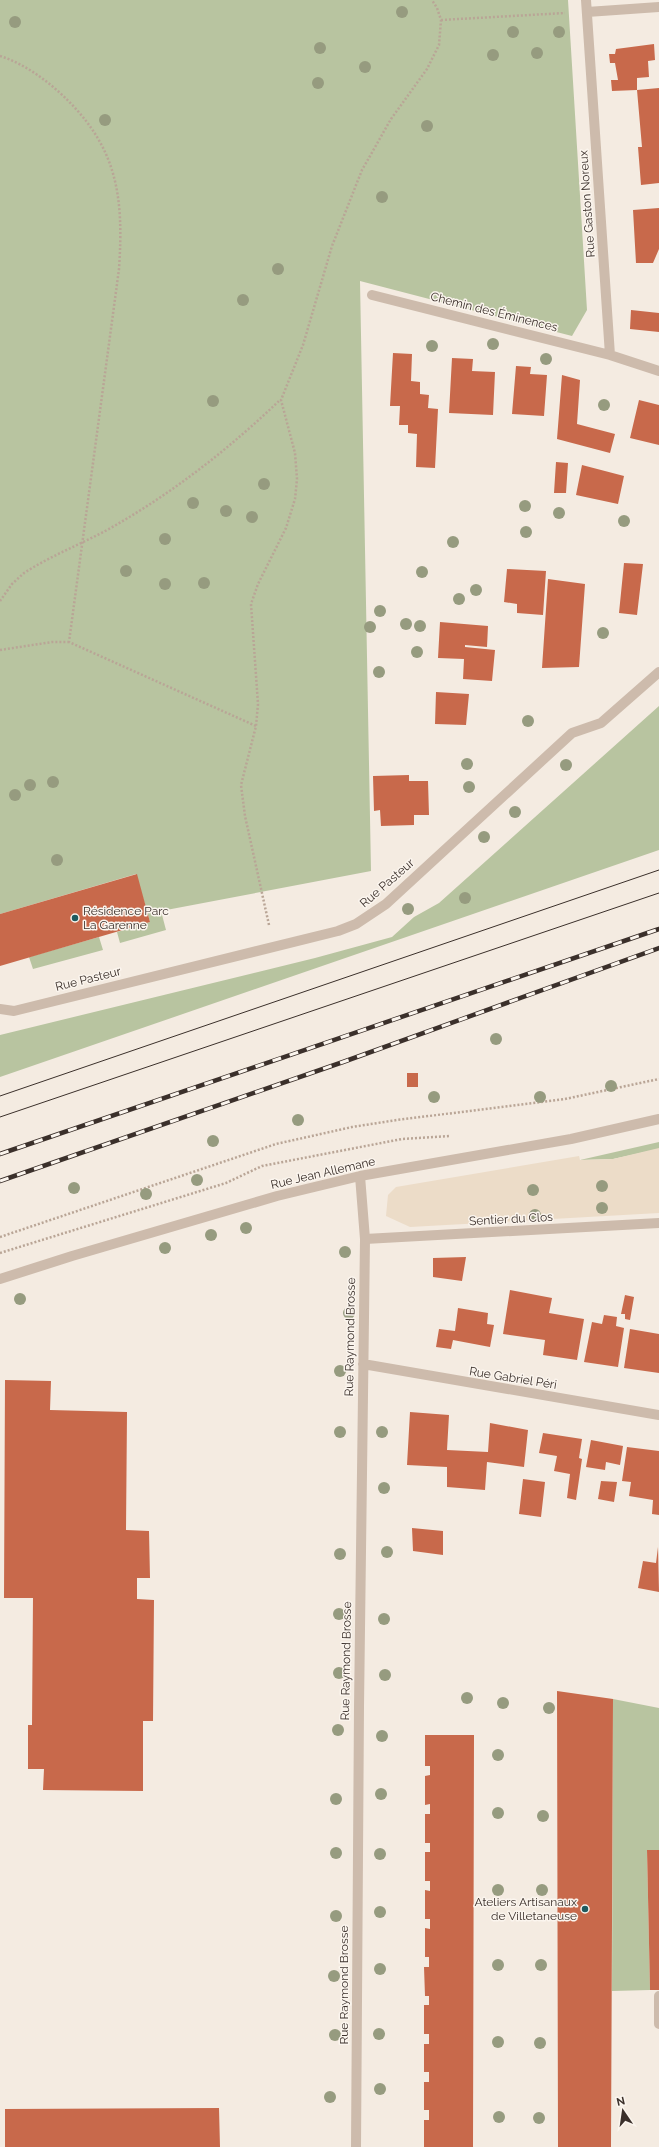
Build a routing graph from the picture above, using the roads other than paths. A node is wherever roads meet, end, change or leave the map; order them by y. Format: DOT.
graph roads {
  1 [pos="586,0"];
  2 [pos="659,7"];
  3 [pos="586,12"];
  4 [pos="372,295"];
  5 [pos="610,355"];
  6 [pos="659,371"];
  7 [pos="659,672"];
  8 [pos="0,1009"];
  9 [pos="659,1119"];
  10 [pos="360,1176"];
  11 [pos="659,1223"];
  12 [pos="365,1239"];
  13 [pos="0,1279"];
  14 [pos="363,1364"];
  15 [pos="659,1415"];
  16 [pos="659,1996"];
  17 [pos="659,2024"];
  18 [pos="356,2147"];
  1 -- 3 [label="street, Rue Gaston Noreux"];
  2 -- 3 [label="street"];
  3 -- 5 [label="street, Rue Gaston Noreux"];
  4 -- 5 [label="street, Chemin des Éminences"];
  5 -- 6 [label="street"];
  7 -- 8 [label="street, Rue Pasteur"];
  9 -- 10 [label="street, Rue Jean Allemane"];
  10 -- 12 [label="street, Rue Raymond Brosse"];
  10 -- 13 [label="street, Rue Jean Allemane"];
  11 -- 12 [label="street, Sentier du Clos"];
  12 -- 14 [label="street, Rue Raymond Brosse"];
  14 -- 15 [label="street, Rue Gabriel Péri"];
  14 -- 18 [label="street, Rue Raymond Brosse"];
  16 -- 17 [label="street"];
}
